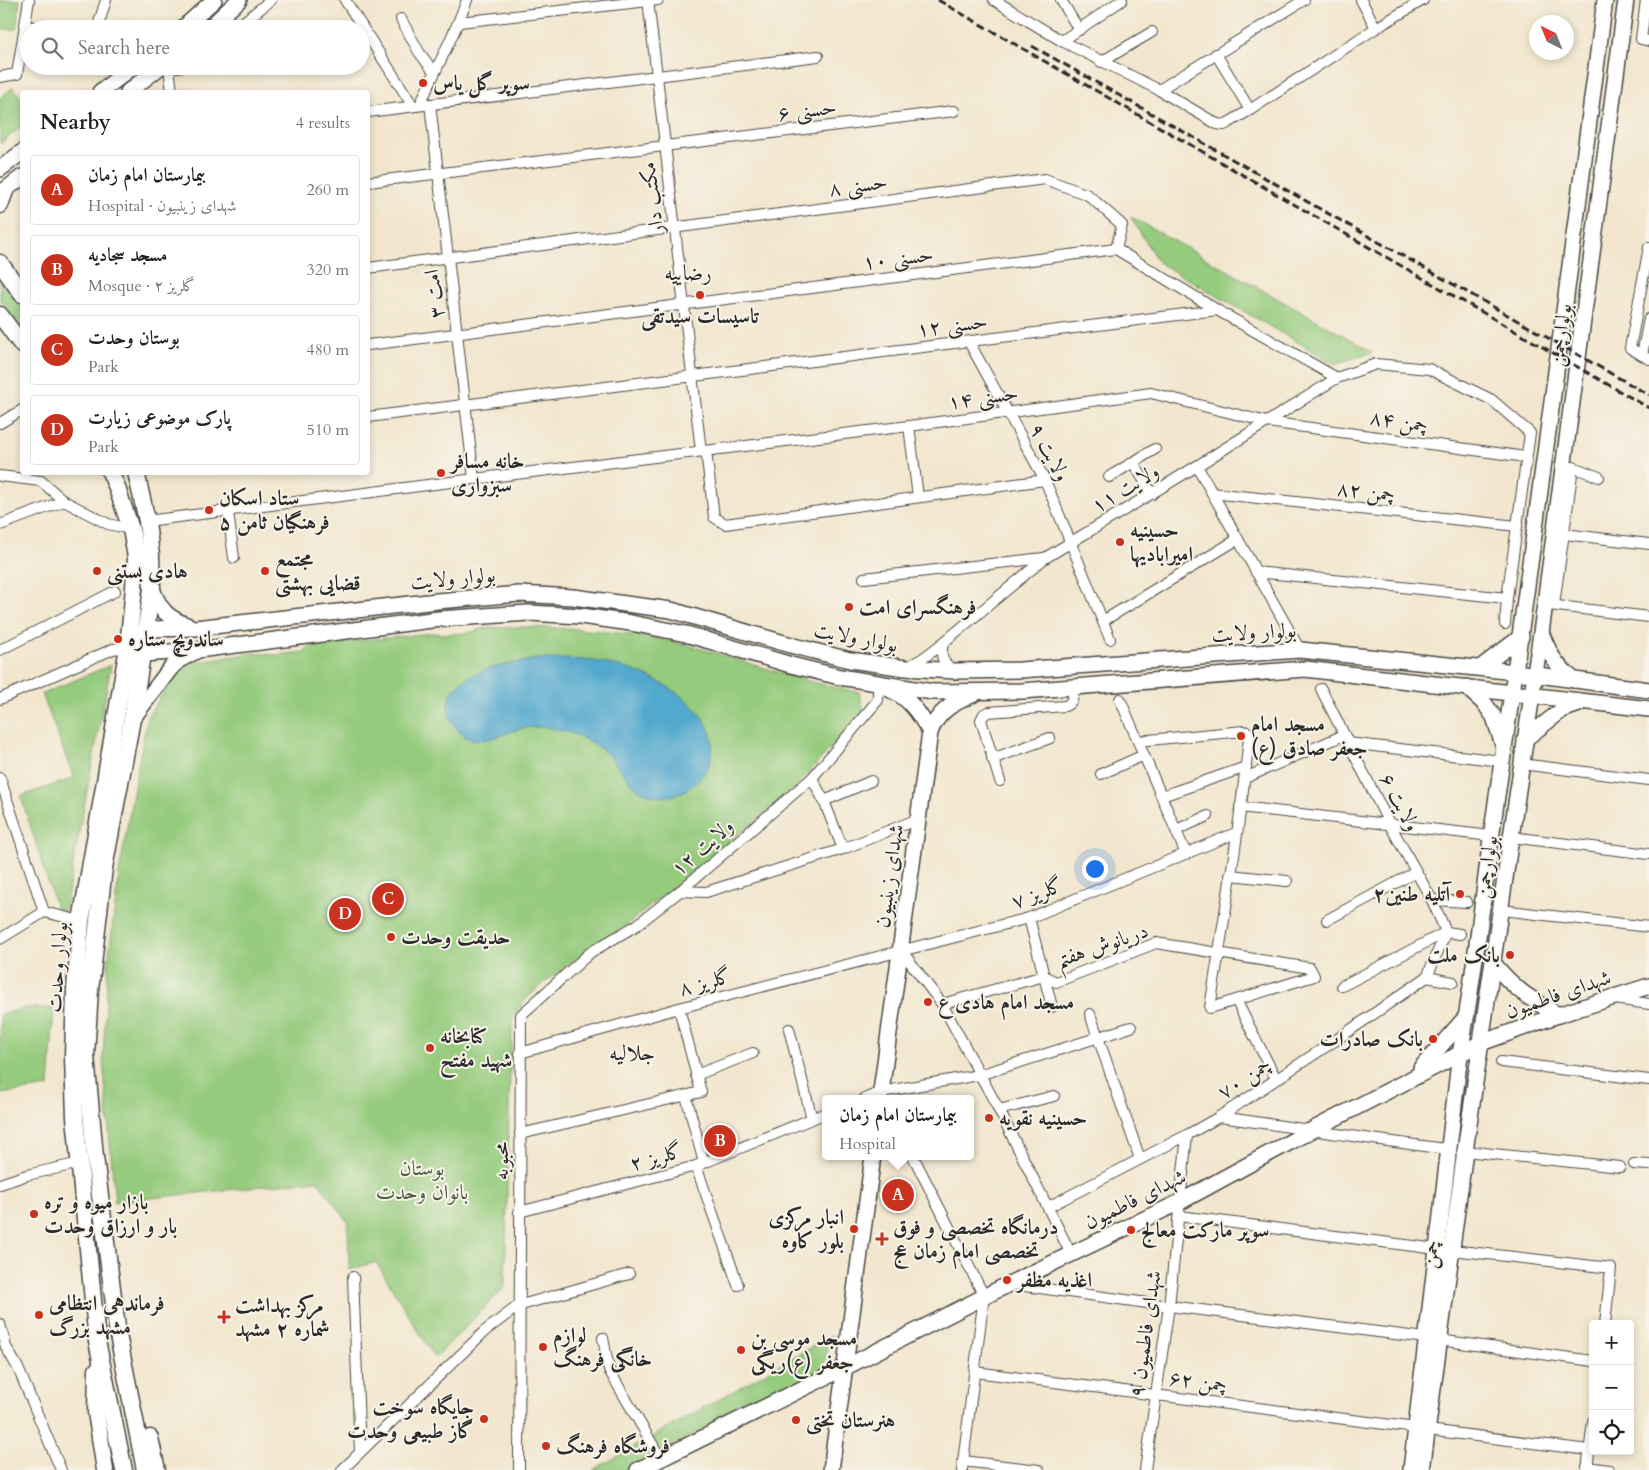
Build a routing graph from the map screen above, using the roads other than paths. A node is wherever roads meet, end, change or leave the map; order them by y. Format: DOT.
graph roads {
  1 [pos="29,0"];
  2 [pos="106,0"];
  3 [pos="214,0"];
  4 [pos="239,0"];
  5 [pos="271,0"];
  6 [pos="345,0"];
  7 [pos="651,0"];
  8 [pos="994,0"];
  9 [pos="1061,0"];
  10 [pos="1122,0"];
  11 [pos="1304,0"];
  12 [pos="1361,0"];
  13 [pos="1423,0"];
  14 [pos="1605,0"];
  15 [pos="1626,0"];
  16 [pos="1646,0"];
  17 [pos="464,2"];
  18 [pos="401,19"];
  19 [pos="26,20"];
  20 [pos="100,20"];
  21 [pos="192,20"];
  22 [pos="218,20"];
  23 [pos="246,20"];
  24 [pos="355,20"];
  25 [pos="459,22"];
  26 [pos="1376,28"];
  27 [pos="1646,28"];
  28 [pos="1079,30"];
  29 [pos="1152,32"];
  30 [pos="1645,40"];
  31 [pos="1062,41"];
  32 [pos="370,48"];
  33 [pos="1216,54"];
  34 [pos="20,56"];
  35 [pos="818,56"];
  36 [pos="1101,62"];
  37 [pos="434,72"];
  38 [pos="122,75"];
  39 [pos="154,75"];
  40 [pos="168,75"];
  41 [pos="657,76"];
  42 [pos="0,77"];
  43 [pos="103,90"];
  44 [pos="131,90"];
  45 [pos="172,90"];
  46 [pos="1159,90"];
  47 [pos="421,105"];
  48 [pos="1250,110"];
  49 [pos="954,111"];
  50 [pos="370,112"];
  51 [pos="665,147"];
  52 [pos="20,154"];
  53 [pos="0,169"];
  54 [pos="439,174"];
  55 [pos="20,179"];
  56 [pos="370,182"];
  57 [pos="2,197"];
  58 [pos="675,228"];
  59 [pos="1649,247"];
  60 [pos="1116,249"];
  61 [pos="448,258"];
  62 [pos="0,263"];
  63 [pos="370,268"];
  64 [pos="20,291"];
  65 [pos="684,304"];
  66 [pos="1217,310"];
  67 [pos="0,315"];
  68 [pos="1649,318"];
  69 [pos="457,333"];
  70 [pos="20,342"];
  71 [pos="969,342"];
  72 [pos="370,345"];
  73 [pos="1646,357"];
  74 [pos="692,376"];
  75 [pos="1337,378"];
  76 [pos="466,405"];
  77 [pos="20,411"];
  78 [pos="1007,412"];
  79 [pos="370,417"];
  80 [pos="1267,422"];
  81 [pos="0,423"];
  82 [pos="909,426"];
  83 [pos="1155,449"];
  84 [pos="703,451"];
  85 [pos="1526,457"];
  86 [pos="1133,462"];
  87 [pos="1197,466"];
  88 [pos="111,475"];
  89 [pos="137,475"];
  90 [pos="0,476"];
  91 [pos="1109,477"];
  92 [pos="1599,477"];
  93 [pos="474,479"];
  94 [pos="1045,480"];
  95 [pos="1212,493"];
  96 [pos="1152,494"];
  97 [pos="918,498"];
  98 [pos="64,501"];
  99 [pos="228,512"];
  100 [pos="147,521"];
  101 [pos="0,525"];
  102 [pos="1517,526"];
  103 [pos="131,528"];
  104 [pos="1564,534"];
  105 [pos="1238,539"];
  106 [pos="1071,542"];
  107 [pos="1649,544"];
  108 [pos="234,558"];
  109 [pos="1045,558"];
  110 [pos="1256,572"];
  111 [pos="864,578"];
  112 [pos="152,589"];
  113 [pos="115,591"];
  114 [pos="1507,598"];
  115 [pos="1550,605"];
  116 [pos="1649,617"];
  117 [pos="1104,622"];
  118 [pos="1505,624"];
  119 [pos="195,628"];
  120 [pos="146,630"];
  121 [pos="1541,633"];
  122 [pos="1521,637"];
  123 [pos="1110,639"];
  124 [pos="943,643"];
  125 [pos="0,650"];
  126 [pos="135,650"];
  127 [pos="198,650"];
  128 [pos="1300,650"];
  129 [pos="906,668"];
  130 [pos="1480,668"];
  131 [pos="955,671"];
  132 [pos="1516,672"];
  133 [pos="1535,675"];
  134 [pos="1575,681"];
  135 [pos="878,684"];
  136 [pos="1074,687"];
  137 [pos="1466,687"];
  138 [pos="1321,689"];
  139 [pos="1649,690"];
  140 [pos="980,692"];
  141 [pos="1512,694"];
  142 [pos="1531,696"];
  143 [pos="0,699"];
  144 [pos="1120,699"];
  145 [pos="1586,702"];
  146 [pos="1649,709"];
  147 [pos="132,719"];
  148 [pos="930,732"];
  149 [pos="1050,738"];
  150 [pos="1346,739"];
  151 [pos="1525,739"];
  152 [pos="1138,741"];
  153 [pos="1503,754"];
  154 [pos="1144,755"];
  155 [pos="992,759"];
  156 [pos="1522,764"];
  157 [pos="1246,767"];
  158 [pos="1101,774"];
  159 [pos="0,778"];
  160 [pos="812,778"];
  161 [pos="1245,778"];
  162 [pos="1649,780"];
  163 [pos="870,781"];
  164 [pos="1000,781"];
  165 [pos="1162,796"];
  166 [pos="824,801"];
  167 [pos="4,803"];
  168 [pos="1240,807"];
  169 [pos="1208,816"];
  170 [pos="918,819"];
  171 [pos="1390,824"];
  172 [pos="1176,830"];
  173 [pos="1236,832"];
  174 [pos="1491,836"];
  175 [pos="1511,837"];
  176 [pos="843,849"];
  177 [pos="1186,854"];
  178 [pos="1649,854"];
  179 [pos="1416,872"];
  180 [pos="1230,875"];
  181 [pos="1287,881"];
  182 [pos="680,891"];
  183 [pos="1432,900"];
  184 [pos="1467,902"];
  185 [pos="1501,910"];
  186 [pos="44,912"];
  187 [pos="1029,918"];
  188 [pos="1327,920"];
  189 [pos="81,921"];
  190 [pos="1649,927"];
  191 [pos="1446,932"];
  192 [pos="1460,934"];
  193 [pos="0,939"];
  194 [pos="901,950"];
  195 [pos="1218,952"];
  196 [pos="1493,963"];
  197 [pos="1044,976"];
  198 [pos="1427,977"];
  199 [pos="1453,982"];
  200 [pos="1342,986"];
  201 [pos="1649,986"];
  202 [pos="1612,998"];
  203 [pos="1236,1000"];
  204 [pos="942,1004"];
  205 [pos="1649,1004"];
  206 [pos="1052,1007"];
  207 [pos="679,1008"];
  208 [pos="1090,1014"];
  209 [pos="520,1015"];
  210 [pos="1558,1015"];
  211 [pos="1466,1018"];
  212 [pos="1131,1027"];
  213 [pos="789,1029"];
  214 [pos="1098,1037"];
  215 [pos="1481,1043"];
  216 [pos="520,1053"];
  217 [pos="753,1053"];
  218 [pos="1460,1054"];
  219 [pos="1501,1062"];
  220 [pos="696,1075"];
  221 [pos="979,1075"];
  222 [pos="1276,1079"];
  223 [pos="1407,1080"];
  224 [pos="1649,1080"];
  225 [pos="882,1095"];
  226 [pos="891,1095"];
  227 [pos="686,1096"];
  228 [pos="1054,1096"];
  229 [pos="999,1110"];
  230 [pos="822,1114"];
  231 [pos="1218,1117"];
  232 [pos="812,1118"];
  233 [pos="1312,1130"];
  234 [pos="520,1134"];
  235 [pos="1187,1135"];
  236 [pos="1448,1149"];
  237 [pos="1465,1151"];
  238 [pos="1140,1159"];
  239 [pos="872,1160"];
  240 [pos="915,1160"];
  241 [pos="80,1163"];
  242 [pos="700,1164"];
  243 [pos="1634,1164"];
  244 [pos="1649,1165"];
  245 [pos="1620,1166"];
  246 [pos="0,1184"];
  247 [pos="1048,1207"];
  248 [pos="1179,1209"];
  249 [pos="519,1212"];
  250 [pos="1444,1249"];
  251 [pos="1071,1254"];
  252 [pos="629,1274"];
  253 [pos="352,1277"];
  254 [pos="1009,1284"];
  255 [pos="738,1285"];
  256 [pos="984,1296"];
  257 [pos="518,1306"];
  258 [pos="1169,1306"];
  259 [pos="1605,1320"];
  260 [pos="0,1324"];
  261 [pos="118,1335"];
  262 [pos="603,1338"];
  263 [pos="1433,1339"];
  264 [pos="97,1341"];
  265 [pos="1589,1360"];
  266 [pos="844,1368"];
  267 [pos="975,1372"];
  268 [pos="1156,1394"];
  269 [pos="1422,1429"];
  270 [pos="1589,1450"];
  271 [pos="360,1452"];
  272 [pos="661,1459"];
  273 [pos="963,1465"];
  274 [pos="1587,1469"];
  275 [pos="61,1470"];
  276 [pos="105,1470"];
  277 [pos="124,1470"];
  278 [pos="145,1470"];
  279 [pos="158,1470"];
  280 [pos="342,1470"];
  281 [pos="519,1470"];
  282 [pos="638,1470"];
  283 [pos="831,1470"];
  284 [pos="1038,1470"];
  285 [pos="1145,1470"];
  286 [pos="1411,1470"];
  287 [pos="1422,1470"];
  288 [pos="1610,1470"];
  1 -- 19 [label="street"];
  2 -- 20 [label="street"];
  3 -- 21 [label="main road"];
  4 -- 22 [label="main road"];
  5 -- 23 [label="street"];
  6 -- 24 [label="street, امت ۳"];
  7 -- 25 [label="street"];
  7 -- 41 [label="street, مکتب دار"];
  8 -- 31 [label="street"];
  9 -- 28 [label="street"];
  10 -- 28 [label="street"];
  11 -- 33 [label="street"];
  12 -- 26 [label="street"];
  13 -- 26 [label="street"];
  14 -- 122 [label="main road, بولوارچمن"];
  15 -- 115 [label="main road, بولوارچمن"];
  16 -- 27 [label="street"];
  17 -- 25 [label="street"];
  18 -- 37 [label="street"];
  25 -- 37 [label="street"];
  26 -- 48 [label="street"];
  27 -- 30 [label="street"];
  28 -- 31 [label="street"];
  29 -- 36 [label="street"];
  31 -- 36 [label="street"];
  32 -- 47 [label="street, امت ۳"];
  33 -- 46 [label="street"];
  33 -- 48 [label="street"];
  34 -- 42 [label="street"];
  35 -- 41 [label="street"];
  36 -- 46 [label="street"];
  37 -- 47 [label="street"];
  38 -- 43 [label="main road"];
  39 -- 44 [label="main road"];
  40 -- 45 [label="street"];
  41 -- 47 [label="street"];
  41 -- 51 [label="street, مکتب دار"];
  46 -- 48 [label="street"];
  47 -- 50 [label="street"];
  47 -- 54 [label="street, امت ۳"];
  49 -- 51 [label="street, حسنی ۶"];
  51 -- 54 [label="street, حسنی ۶"];
  51 -- 58 [label="street, مکتب دار"];
  52 -- 53 [label="main road"];
  54 -- 56 [label="street, حسنی ۶"];
  54 -- 61 [label="street, امت ۳"];
  55 -- 57 [label="main road"];
  58 -- 60 [label="street, حسنی ۸"];
  58 -- 61 [label="street, حسنی ۸"];
  58 -- 65 [label="street, مکتب دار"];
  59 -- 73 [label="street"];
  60 -- 65 [label="street, حسنی ۱۰"];
  60 -- 66 [label="street"];
  61 -- 63 [label="street, حسنی ۸"];
  61 -- 69 [label="street, امت ۳"];
  62 -- 64 [label="main road"];
  65 -- 69 [label="street, حسنی ۱۰"];
  65 -- 74 [label="street, مکتب دار"];
  66 -- 71 [label="street, حسنی ۱۲"];
  66 -- 75 [label="street"];
  67 -- 70 [label="main road"];
  68 -- 73 [label="street"];
  69 -- 72 [label="street, حسنی ۱۰"];
  69 -- 76 [label="street, امت ۳"];
  71 -- 74 [label="street, حسنی ۱۲"];
  71 -- 78 [label="street, ولایت ۹"];
  74 -- 76 [label="street, حسنی ۱۲"];
  74 -- 84 [label="street, مکتب دار"];
  75 -- 80 [label="street, ولایت ۱۱"];
  75 -- 85 [label="street, ولایت ۱۱"];
  76 -- 79 [label="street, حسنی ۱۲"];
  76 -- 93 [label="street, امت ۳"];
  77 -- 81 [label="street"];
  78 -- 80 [label="street, حسنی ۱۴"];
  78 -- 82 [label="street, حسنی ۱۴"];
  78 -- 94 [label="street, ولایت ۹"];
  80 -- 85 [label="street, چمن ۸۴"];
  80 -- 87 [label="street, ولایت ۱۱"];
  82 -- 84 [label="street, حسنی ۱۴"];
  82 -- 97 [label="street"];
  83 -- 86 [label="street"];
  84 -- 93 [label="street, حسنی ۱۴"];
  84 -- 97 [label="street, مکتب دار"];
  85 -- 102 [label="street"];
  86 -- 91 [label="street"];
  86 -- 96 [label="street"];
  87 -- 95 [label="street"];
  87 -- 96 [label="street, ولایت ۱۱"];
  88 -- 103 [label="main road, بولوار وحدت"];
  89 -- 100 [label="main road, بولوار وحدت"];
  90 -- 98 [label="street"];
  92 -- 104 [label="street"];
  93 -- 99 [label="street, حسنی ۱۴"];
  94 -- 97 [label="street"];
  94 -- 106 [label="street, ولایت ۹"];
  95 -- 102 [label="street, چمن ۸۲"];
  95 -- 105 [label="street"];
  96 -- 106 [label="street, ولایت ۱۱"];
  98 -- 101 [label="street"];
  98 -- 103 [label="street"];
  99 -- 100 [label="street, حسنی ۱۴"];
  99 -- 108 [label="street"];
  100 -- 112 [label="main road, بولوار وحدت"];
  102 -- 114 [label="street"];
  103 -- 126 [label="main road, بولوار وحدت"];
  104 -- 107 [label="street"];
  104 -- 115 [label="street"];
  105 -- 110 [label="street"];
  105 -- 117 [label="street"];
  106 -- 109 [label="street, ولایت ۱۱"];
  106 -- 117 [label="street, ولایت ۹"];
  109 -- 111 [label="street"];
  109 -- 124 [label="street, ولایت ۱۱"];
  110 -- 114 [label="street"];
  110 -- 128 [label="street"];
  112 -- 119 [label="main road, بولوار ولایت"];
  112 -- 120 [label="main road, بولوار وحدت"];
  113 -- 125 [label="street"];
  114 -- 118 [label="street"];
  115 -- 116 [label="street"];
  115 -- 121 [label="main road, بولوارچمن"];
  117 -- 123 [label="street, ولایت ۹"];
  119 -- 120 [label="main road, بولوار ولایت"];
  119 -- 127 [label="main road"];
  119 -- 129 [label="main road, بولوار ولایت"];
  120 -- 126 [label="main road, بولوار وحدت"];
  121 -- 133 [label="main road, بولوارچمن"];
  121 -- 134 [label="main road"];
  122 -- 130 [label="main road"];
  122 -- 132 [label="main road, بولوارچمن"];
  124 -- 129 [label="street, ولایت ۱۱"];
  124 -- 131 [label="street"];
  126 -- 127 [label="main road, بولوار ولایت"];
  126 -- 143 [label="street"];
  126 -- 147 [label="main road, بولوار وحدت"];
  126 -- 189 [label="main road, بولوار وحدت"];
  127 -- 135 [label="main road, بولوار ولایت"];
  127 -- 147 [label="main road, بولوار ولایت"];
  128 -- 130 [label="main road, بولوار ولایت"];
  128 -- 131 [label="main road, بولوار ولایت"];
  129 -- 131 [label="main road, بولوار ولایت"];
  130 -- 132 [label="main road, بولوار ولایت"];
  132 -- 133 [label="main road, بولوار ولایت"];
  132 -- 141 [label="main road, بولوارچمن"];
  133 -- 134 [label="main road"];
  133 -- 142 [label="main road, بولوارچمن"];
  134 -- 139 [label="main road"];
  135 -- 140 [label="main road, بولوار ولایت"];
  135 -- 148 [label="main road"];
  135 -- 160 [label="street, ولایت ۱۲"];
  136 -- 137 [label="main road, بولوار ولایت"];
  136 -- 140 [label="main road, بولوار ولایت"];
  136 -- 155 [label="street"];
  137 -- 141 [label="main road, بولوار ولایت"];
  137 -- 153 [label="main road"];
  138 -- 150 [label="street, ولایت ۶"];
  140 -- 148 [label="main road"];
  141 -- 142 [label="main road, بولوار ولایت"];
  141 -- 153 [label="main road, بولوارچمن"];
  142 -- 145 [label="main road"];
  142 -- 151 [label="main road, بولوارچمن"];
  144 -- 152 [label="street"];
  145 -- 146 [label="main road"];
  145 -- 151 [label="main road"];
  147 -- 261 [label="main road, بولوار وحدت"];
  148 -- 170 [label="main road, شهدای زینبیون"];
  149 -- 155 [label="street"];
  150 -- 153 [label="street"];
  150 -- 161 [label="street"];
  150 -- 171 [label="street, ولایت ۶"];
  151 -- 156 [label="main road, بولوارچمن"];
  152 -- 154 [label="street"];
  152 -- 157 [label="street"];
  153 -- 174 [label="main road, بولوارچمن"];
  154 -- 158 [label="street"];
  154 -- 165 [label="street"];
  155 -- 164 [label="street"];
  156 -- 162 [label="street"];
  156 -- 175 [label="main road, بولوارچمن"];
  157 -- 161 [label="street"];
  157 -- 165 [label="street"];
  159 -- 167 [label="street"];
  160 -- 166 [label="street"];
  160 -- 182 [label="street, ولایت ۱۲"];
  161 -- 168 [label="street"];
  163 -- 166 [label="street"];
  165 -- 172 [label="street"];
  166 -- 176 [label="street"];
  167 -- 186 [label="street"];
  168 -- 171 [label="street"];
  168 -- 173 [label="street"];
  169 -- 172 [label="street"];
  170 -- 176 [label="street"];
  170 -- 194 [label="main road, شهدای زینبیون"];
  171 -- 174 [label="street"];
  171 -- 179 [label="street, ولایت ۶"];
  172 -- 177 [label="street"];
  173 -- 177 [label="street, گلریز ۷"];
  173 -- 180 [label="street"];
  174 -- 211 [label="main road, بولوارچمن"];
  175 -- 178 [label="street"];
  175 -- 185 [label="main road, بولوارچمن"];
  176 -- 182 [label="street"];
  177 -- 187 [label="street, گلریز ۷"];
  179 -- 183 [label="street, ولایت ۶"];
  179 -- 188 [label="street"];
  180 -- 181 [label="street"];
  180 -- 195 [label="street"];
  182 -- 209 [label="street, ولایت ۱۲"];
  183 -- 184 [label="street"];
  183 -- 191 [label="street, ولایت ۶"];
  185 -- 190 [label="street"];
  185 -- 196 [label="main road, بولوارچمن"];
  186 -- 189 [label="street"];
  186 -- 193 [label="street"];
  187 -- 194 [label="street, گلریز ۷"];
  187 -- 197 [label="street"];
  189 -- 241 [label="main road, بولوار وحدت"];
  191 -- 192 [label="street"];
  191 -- 198 [label="street"];
  191 -- 200 [label="street"];
  194 -- 204 [label="street"];
  194 -- 207 [label="street, گلریز ۸"];
  194 -- 225 [label="main road, شهدای زینبیون"];
  195 -- 197 [label="street, دریانوش هفتم"];
  195 -- 203 [label="street"];
  195 -- 203 [label="street, دریانوش هفتم"];
  196 -- 210 [label="main road"];
  196 -- 215 [label="main road, بولوارچمن"];
  197 -- 204 [label="street, دریانوش هفتم"];
  197 -- 206 [label="street"];
  198 -- 199 [label="street"];
  198 -- 222 [label="street, چمن ۷۰"];
  201 -- 202 [label="main road, شهدای فاطمیون"];
  202 -- 205 [label="street"];
  202 -- 210 [label="main road, شهدای فاطمیون"];
  203 -- 222 [label="street"];
  204 -- 221 [label="street"];
  207 -- 216 [label="street, گلریز ۸"];
  207 -- 220 [label="street"];
  208 -- 214 [label="street"];
  209 -- 216 [label="street, محبوبه"];
  210 -- 215 [label="main road, شهدای فاطمیون"];
  211 -- 218 [label="main road, بولوارچمن"];
  211 -- 223 [label="main road"];
  212 -- 214 [label="street"];
  213 -- 232 [label="street"];
  214 -- 221 [label="street"];
  214 -- 238 [label="street"];
  215 -- 218 [label="main road, شهدای فاطمیون"];
  215 -- 237 [label="main road, چمن"];
  216 -- 234 [label="street, محبوبه"];
  217 -- 220 [label="street"];
  218 -- 223 [label="main road, شهدای فاطمیون"];
  218 -- 236 [label="main road, چمن"];
  219 -- 224 [label="street"];
  220 -- 227 [label="street"];
  221 -- 226 [label="street"];
  221 -- 229 [label="street"];
  222 -- 231 [label="street, چمن ۷۰"];
  223 -- 233 [label="main road, شهدای فاطمیون"];
  227 -- 234 [label="street"];
  227 -- 242 [label="street"];
  228 -- 229 [label="street"];
  229 -- 247 [label="street"];
  230 -- 232 [label="street, گلریز ۲"];
  231 -- 233 [label="street"];
  231 -- 235 [label="street, چمن ۷۰"];
  232 -- 242 [label="street, گلریز ۲"];
  233 -- 236 [label="street"];
  233 -- 248 [label="main road, شهدای فاطمیون"];
  234 -- 249 [label="street, محبوبه"];
  235 -- 238 [label="street, چمن ۷۰"];
  235 -- 248 [label="street, شهدای فاطمیون ۹"];
  236 -- 237 [label="main road"];
  236 -- 250 [label="main road, چمن"];
  237 -- 245 [label="street"];
  237 -- 250 [label="main road, چمن"];
  238 -- 247 [label="street, چمن ۷۰"];
  239 -- 266 [label="main road"];
  240 -- 256 [label="street"];
  241 -- 246 [label="street"];
  241 -- 264 [label="main road, بولوار وحدت"];
  242 -- 249 [label="street, گلریز ۲"];
  242 -- 255 [label="street"];
  243 -- 244 [label="street"];
  247 -- 251 [label="street"];
  248 -- 250 [label="street"];
  248 -- 251 [label="main road, شهدای فاطمیون"];
  248 -- 258 [label="street, شهدای فاطمیون ۹"];
  249 -- 257 [label="street, محبوبه"];
  250 -- 259 [label="street"];
  250 -- 263 [label="main road, چمن"];
  251 -- 254 [label="main road, شهدای فاطمیون"];
  252 -- 257 [label="street"];
  253 -- 271 [label="street"];
  254 -- 256 [label="main road, شهدای فاطمیون"];
  254 -- 258 [label="street"];
  256 -- 266 [label="main road, شهدای فاطمیون"];
  256 -- 267 [label="street"];
  257 -- 271 [label="street"];
  257 -- 281 [label="street, محبوبه"];
  258 -- 263 [label="street"];
  258 -- 268 [label="street, شهدای فاطمیون ۹"];
  260 -- 275 [label="street"];
  261 -- 278 [label="main road, بولوار وحدت"];
  261 -- 279 [label="main road"];
  262 -- 272 [label="street"];
  263 -- 265 [label="street"];
  263 -- 269 [label="main road, چمن"];
  264 -- 276 [label="main road"];
  264 -- 277 [label="main road, بولوار وحدت"];
  266 -- 272 [label="main road, شهدای فاطمیون"];
  266 -- 283 [label="main road"];
  267 -- 268 [label="street, چمن ۶۲"];
  267 -- 273 [label="street"];
  268 -- 269 [label="street, چمن ۶۲"];
  268 -- 285 [label="street, شهدای فاطمیون ۹"];
  269 -- 270 [label="street, چمن ۶۲"];
  269 -- 286 [label="main road, چمن"];
  269 -- 287 [label="main road, چمن"];
  270 -- 274 [label="street"];
  271 -- 280 [label="street"];
  272 -- 282 [label="main road, شهدای فاطمیون"];
  273 -- 284 [label="street"];
  274 -- 288 [label="street"];
}
